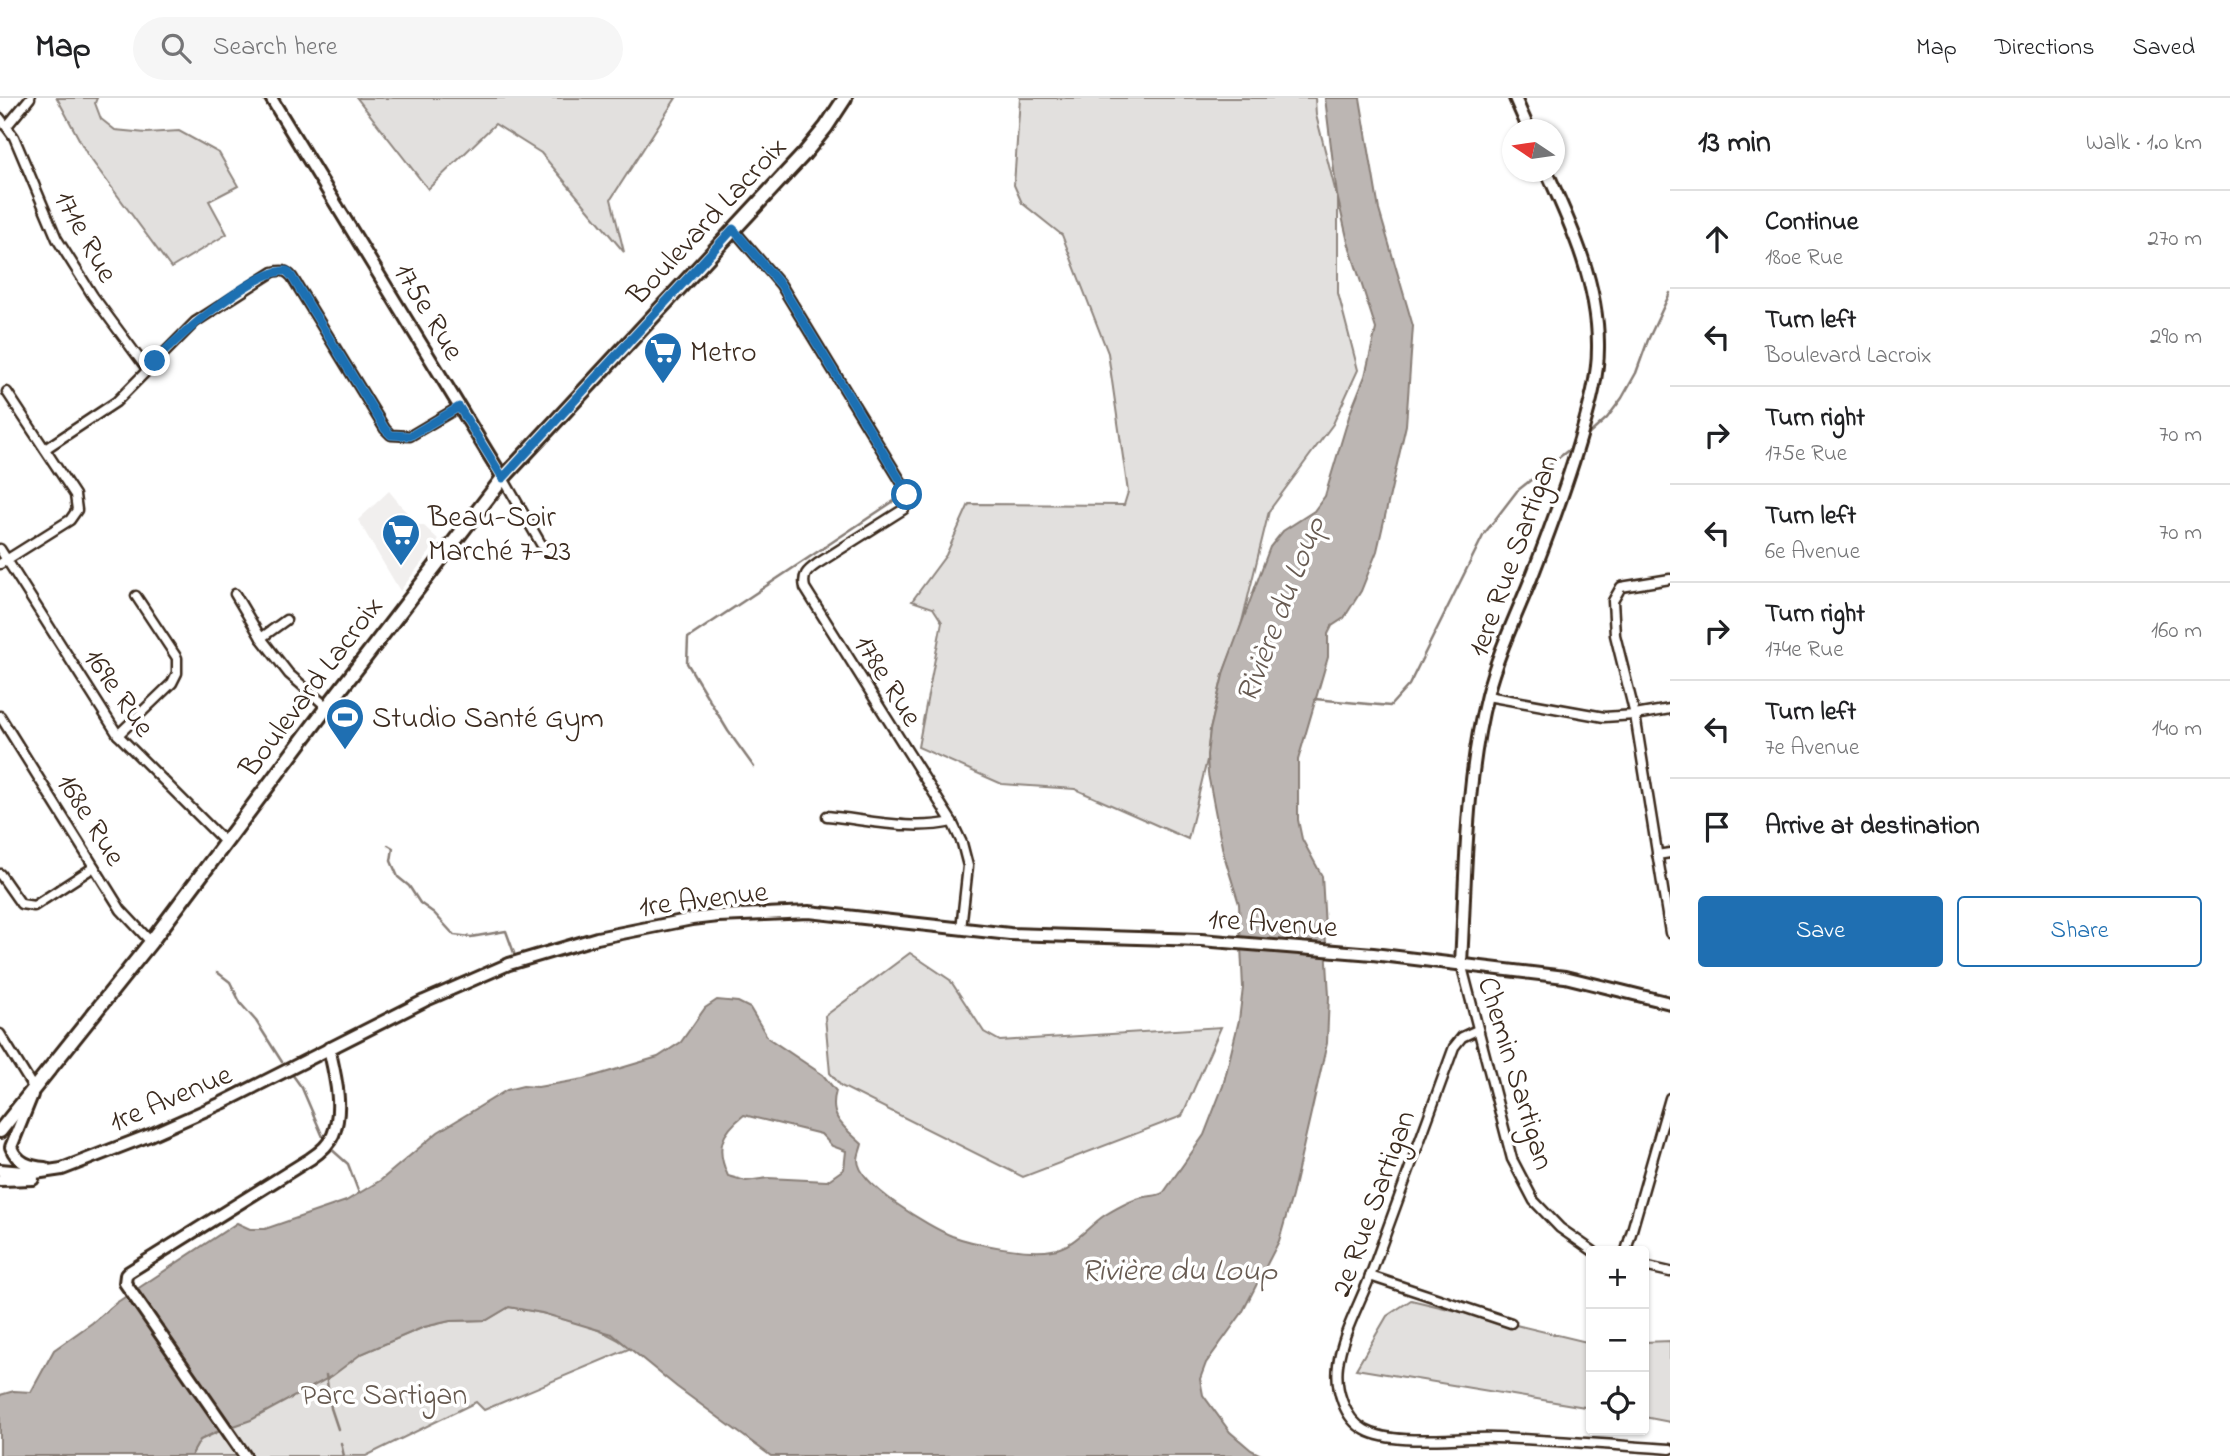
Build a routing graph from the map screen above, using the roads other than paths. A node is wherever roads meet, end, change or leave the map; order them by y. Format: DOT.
graph roads {
  1 [pos="30,98"];
  2 [pos="271,98"];
  3 [pos="845,98"];
  4 [pos="1515,98"];
  5 [pos="0,118"];
  6 [pos="1524,119"];
  7 [pos="7,126"];
  8 [pos="1552,182"];
  9 [pos="733,229"];
  10 [pos="147,369"];
  11 [pos="8,392"];
  12 [pos="459,407"];
  13 [pos="45,449"];
  14 [pos="503,478"];
  15 [pos="548,548"];
  16 [pos="0,549"];
  17 [pos="4,562"];
  18 [pos="1670,579"];
  19 [pos="235,594"];
  20 [pos="136,596"];
  21 [pos="286,620"];
  22 [pos="261,638"];
  23 [pos="1487,696"];
  24 [pos="327,707"];
  25 [pos="1670,709"];
  26 [pos="1635,715"];
  27 [pos="0,716"];
  28 [pos="118,735"];
  29 [pos="827,816"];
  30 [pos="952,822"];
  31 [pos="226,843"];
  32 [pos="1670,853"];
  33 [pos="1657,855"];
  34 [pos="94,867"];
  35 [pos="0,874"];
  36 [pos="961,929"];
  37 [pos="1670,933"];
  38 [pos="152,942"];
  39 [pos="1461,963"];
  40 [pos="1670,1003"];
  41 [pos="1477,1030"];
  42 [pos="0,1034"];
  43 [pos="329,1048"];
  44 [pos="34,1089"];
  45 [pos="1670,1098"];
  46 [pos="0,1131"];
  47 [pos="62,1169"];
  48 [pos="0,1170"];
  49 [pos="0,1180"];
  50 [pos="1586,1246"];
  51 [pos="1627,1246"];
  52 [pos="1649,1267"];
  53 [pos="1670,1272"];
  54 [pos="1370,1276"];
  55 [pos="1511,1323"];
  56 [pos="1670,1449"];
  57 [pos="245,1456"];
  1 -- 7 [label="street"];
  2 -- 12 [label="main road, 175e Rue"];
  3 -- 9 [label="main road, Boulevard Lacroix"];
  4 -- 6 [label="main road"];
  5 -- 7 [label="street, 171e Rue"];
  7 -- 10 [label="street, 171e Rue"];
  8 -- 23 [label="main road, 1ere Rue Sartigan"];
  9 -- 14 [label="main road, Boulevard Lacroix"];
  9 -- 30 [label="street, 178e Rue"];
  10 -- 12 [label="street"];
  10 -- 13 [label="street"];
  11 -- 13 [label="street"];
  12 -- 14 [label="main road, 175e Rue"];
  13 -- 17 [label="street"];
  14 -- 15 [label="street, 175e Rue"];
  14 -- 24 [label="main road, Boulevard Lacroix"];
  16 -- 17 [label="street, 169e Rue"];
  17 -- 28 [label="street, 169e Rue"];
  18 -- 26 [label="street"];
  19 -- 22 [label="street"];
  20 -- 28 [label="street"];
  21 -- 22 [label="street"];
  22 -- 24 [label="street"];
  23 -- 26 [label="street"];
  23 -- 39 [label="main road, 1ere Rue Sartigan"];
  24 -- 31 [label="main road, Boulevard Lacroix"];
  25 -- 26 [label="street"];
  26 -- 33 [label="street"];
  27 -- 34 [label="street, 168e Rue"];
  28 -- 31 [label="street, 169e Rue"];
  29 -- 30 [label="street"];
  30 -- 36 [label="street, 178e Rue"];
  31 -- 38 [label="main road, Boulevard Lacroix"];
  32 -- 33 [label="street"];
  33 -- 37 [label="street"];
  34 -- 35 [label="street"];
  34 -- 38 [label="street, 168e Rue"];
  36 -- 39 [label="main road, 1re Avenue"];
  36 -- 43 [label="main road, 1re Avenue"];
  38 -- 44 [label="main road, Boulevard Lacroix"];
  39 -- 40 [label="main road, 1re Avenue"];
  39 -- 41 [label="street, Chemin Sartigan"];
  41 -- 50 [label="street, Chemin Sartigan"];
  41 -- 54 [label="street, 2e Rue Sartigan"];
  42 -- 44 [label="street"];
  43 -- 47 [label="main road, 1re Avenue"];
  43 -- 57 [label="main road"];
  44 -- 46 [label="main road, Boulevard Lacroix"];
  44 -- 47 [label="main road"];
  45 -- 51 [label="street"];
  47 -- 48 [label="main road, 1re Avenue"];
  47 -- 49 [label="main road"];
  52 -- 53 [label="street"];
  54 -- 55 [label="street"];
  54 -- 56 [label="street, 2e Rue Sartigan"];
}
